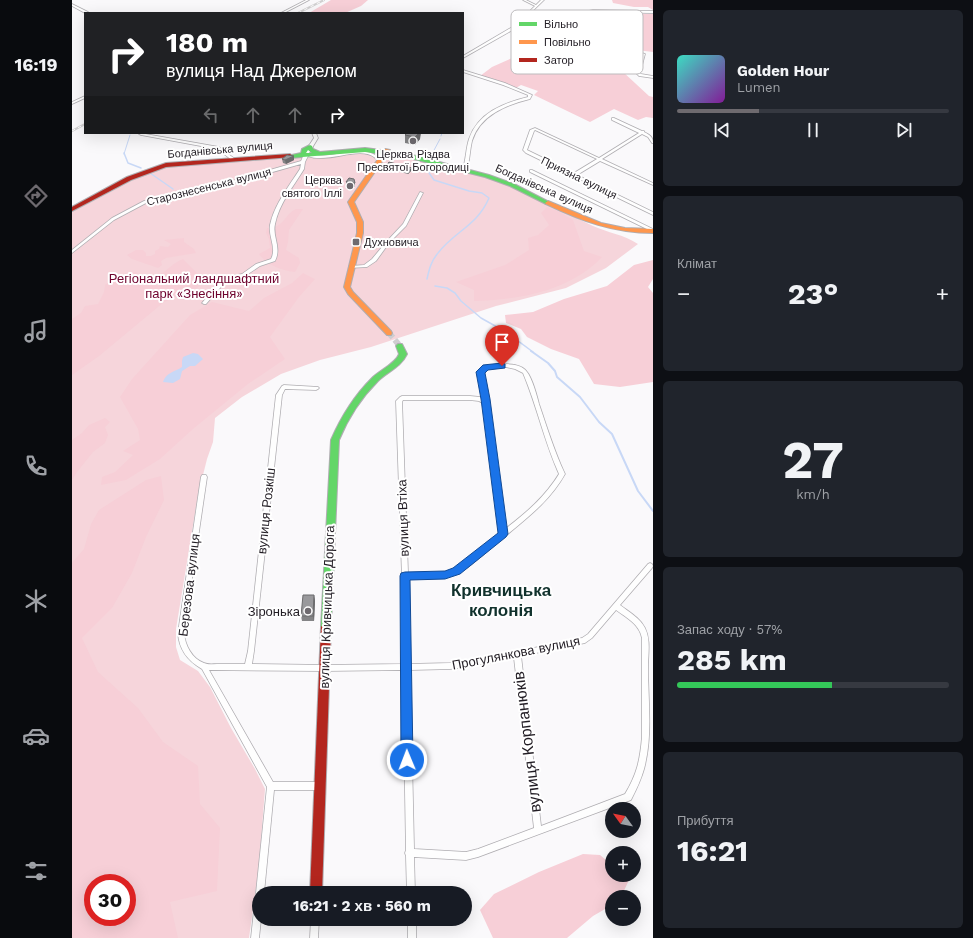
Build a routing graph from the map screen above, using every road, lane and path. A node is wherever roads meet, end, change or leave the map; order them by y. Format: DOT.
graph roads {
  1 [pos="308,0"];
  2 [pos="524,0"];
  3 [pos="543,0"];
  4 [pos="72,5"];
  5 [pos="537,6"];
  6 [pos="533,10"];
  7 [pos="85,12"];
  8 [pos="284,12"];
  9 [pos="643,12"];
  10 [pos="653,12"];
  11 [pos="511,29"];
  12 [pos="464,56"];
  13 [pos="464,71"];
  14 [pos="639,74"];
  15 [pos="653,77"];
  16 [pos="84,97"];
  17 [pos="72,103"];
  18 [pos="613,119"];
  19 [pos="643,132"];
  20 [pos="141,134"];
  21 [pos="314,134"];
  22 [pos="653,142"];
  23 [pos="308,150"];
  24 [pos="387,150"];
  25 [pos="233,159"];
  26 [pos="599,159"];
  27 [pos="380,161"];
  28 [pos="303,162"];
  29 [pos="465,169"];
  30 [pos="531,171"];
  31 [pos="574,176"];
  32 [pos="653,184"];
  33 [pos="421,193"];
  34 [pos="72,209"];
  35 [pos="653,214"];
  36 [pos="653,231"];
  37 [pos="72,252"];
  38 [pos="351,267"];
  39 [pos="204,303"];
  40 [pos="389,333"];
  41 [pos="400,346"];
  42 [pos="316,388"];
  43 [pos="486,403"];
  44 [pos="204,477"];
  45 [pos="503,534"];
  46 [pos="650,566"];
  47 [pos="405,576"];
  48 [pos="616,606"];
  49 [pos="517,653"];
  50 [pos="405,666"];
  51 [pos="204,667"];
  52 [pos="248,667"];
  53 [pos="324,668"];
  54 [pos="271,786"];
  55 [pos="320,786"];
  56 [pos="538,831"];
  57 [pos="409,853"];
  58 [pos="261,886"];
  59 [pos="316,886"];
  60 [pos="411,886"];
  61 [pos="256,926"];
  62 [pos="315,926"];
  63 [pos="412,926"];
  64 [pos="255,938"];
  65 [pos="314,938"];
  66 [pos="412,938"];
  1 -- 8 [label="street"];
  2 -- 5 [label="street"];
  3 -- 5 [label="street"];
  4 -- 7 [label="street"];
  5 -- 6 [label="street"];
  9 -- 10 [label="street"];
  11 -- 12 [label="street"];
  13 -- 29 [label="street"];
  14 -- 15 [label="street"];
  16 -- 17 [label="street"];
  18 -- 19 [label="street"];
  19 -- 22 [label="street"];
  19 -- 26 [label="street"];
  20 -- 25 [label="street"];
  21 -- 23 [label="street"];
  23 -- 24 [label="street, Богданівська вулиця"];
  23 -- 25 [label="street, Богданівська вулиця"];
  23 -- 27 [label="street"];
  23 -- 28 [label="street"];
  24 -- 27 [label="street"];
  24 -- 29 [label="street, Богданівська вулиця"];
  25 -- 34 [label="street, Богданівська вулиця"];
  26 -- 31 [label="street"];
  26 -- 31 [label="street, Приязна вулиця"];
  26 -- 32 [label="street"];
  27 -- 38 [label="street"];
  28 -- 37 [label="street, Старознесенська вулиця"];
  28 -- 39 [label="street"];
  29 -- 36 [label="street, Богданівська вулиця"];
  30 -- 36 [label="street"];
  31 -- 35 [label="street, Приязна вулиця"];
  33 -- 38 [label="street"];
  38 -- 40 [label="street"];
  41 -- 53 [label="street, вулиця Кривчицька Дорога"];
  42 -- 52 [label="street, вулиця Розкіш"];
  43 -- 45 [label="street"];
  43 -- 45 [label="street"];
  43 -- 47 [label="street, вулиця Втіха"];
  44 -- 51 [label="street, Березова вулиця"];
  45 -- 47 [label="street"];
  46 -- 48 [label="street, Прогулянкова вулиця"];
  47 -- 50 [label="street, вулиця Втіха"];
  48 -- 49 [label="street, Прогулянкова вулиця"];
  48 -- 56 [label="street"];
  49 -- 50 [label="street, Прогулянкова вулиця"];
  49 -- 56 [label="street, вулиця Корпанюків"];
  50 -- 53 [label="street, Прогулянкова вулиця"];
  50 -- 57 [label="street, вулиця Втіха"];
  51 -- 52 [label="street, Прогулянкова вулиця"];
  51 -- 54 [label="street, Березова вулиця"];
  52 -- 53 [label="street, Прогулянкова вулиця"];
  53 -- 55 [label="street, вулиця Кривчицька Дорога"];
  54 -- 55 [label="street"];
  54 -- 58 [label="street"];
  55 -- 59 [label="street, вулиця Кривчицька Дорога"];
  56 -- 57 [label="street"];
  57 -- 60 [label="street, вулиця Втіха"];
  61 -- 64 [label="street"];
  62 -- 65 [label="street"];
  63 -- 66 [label="street"];
}
